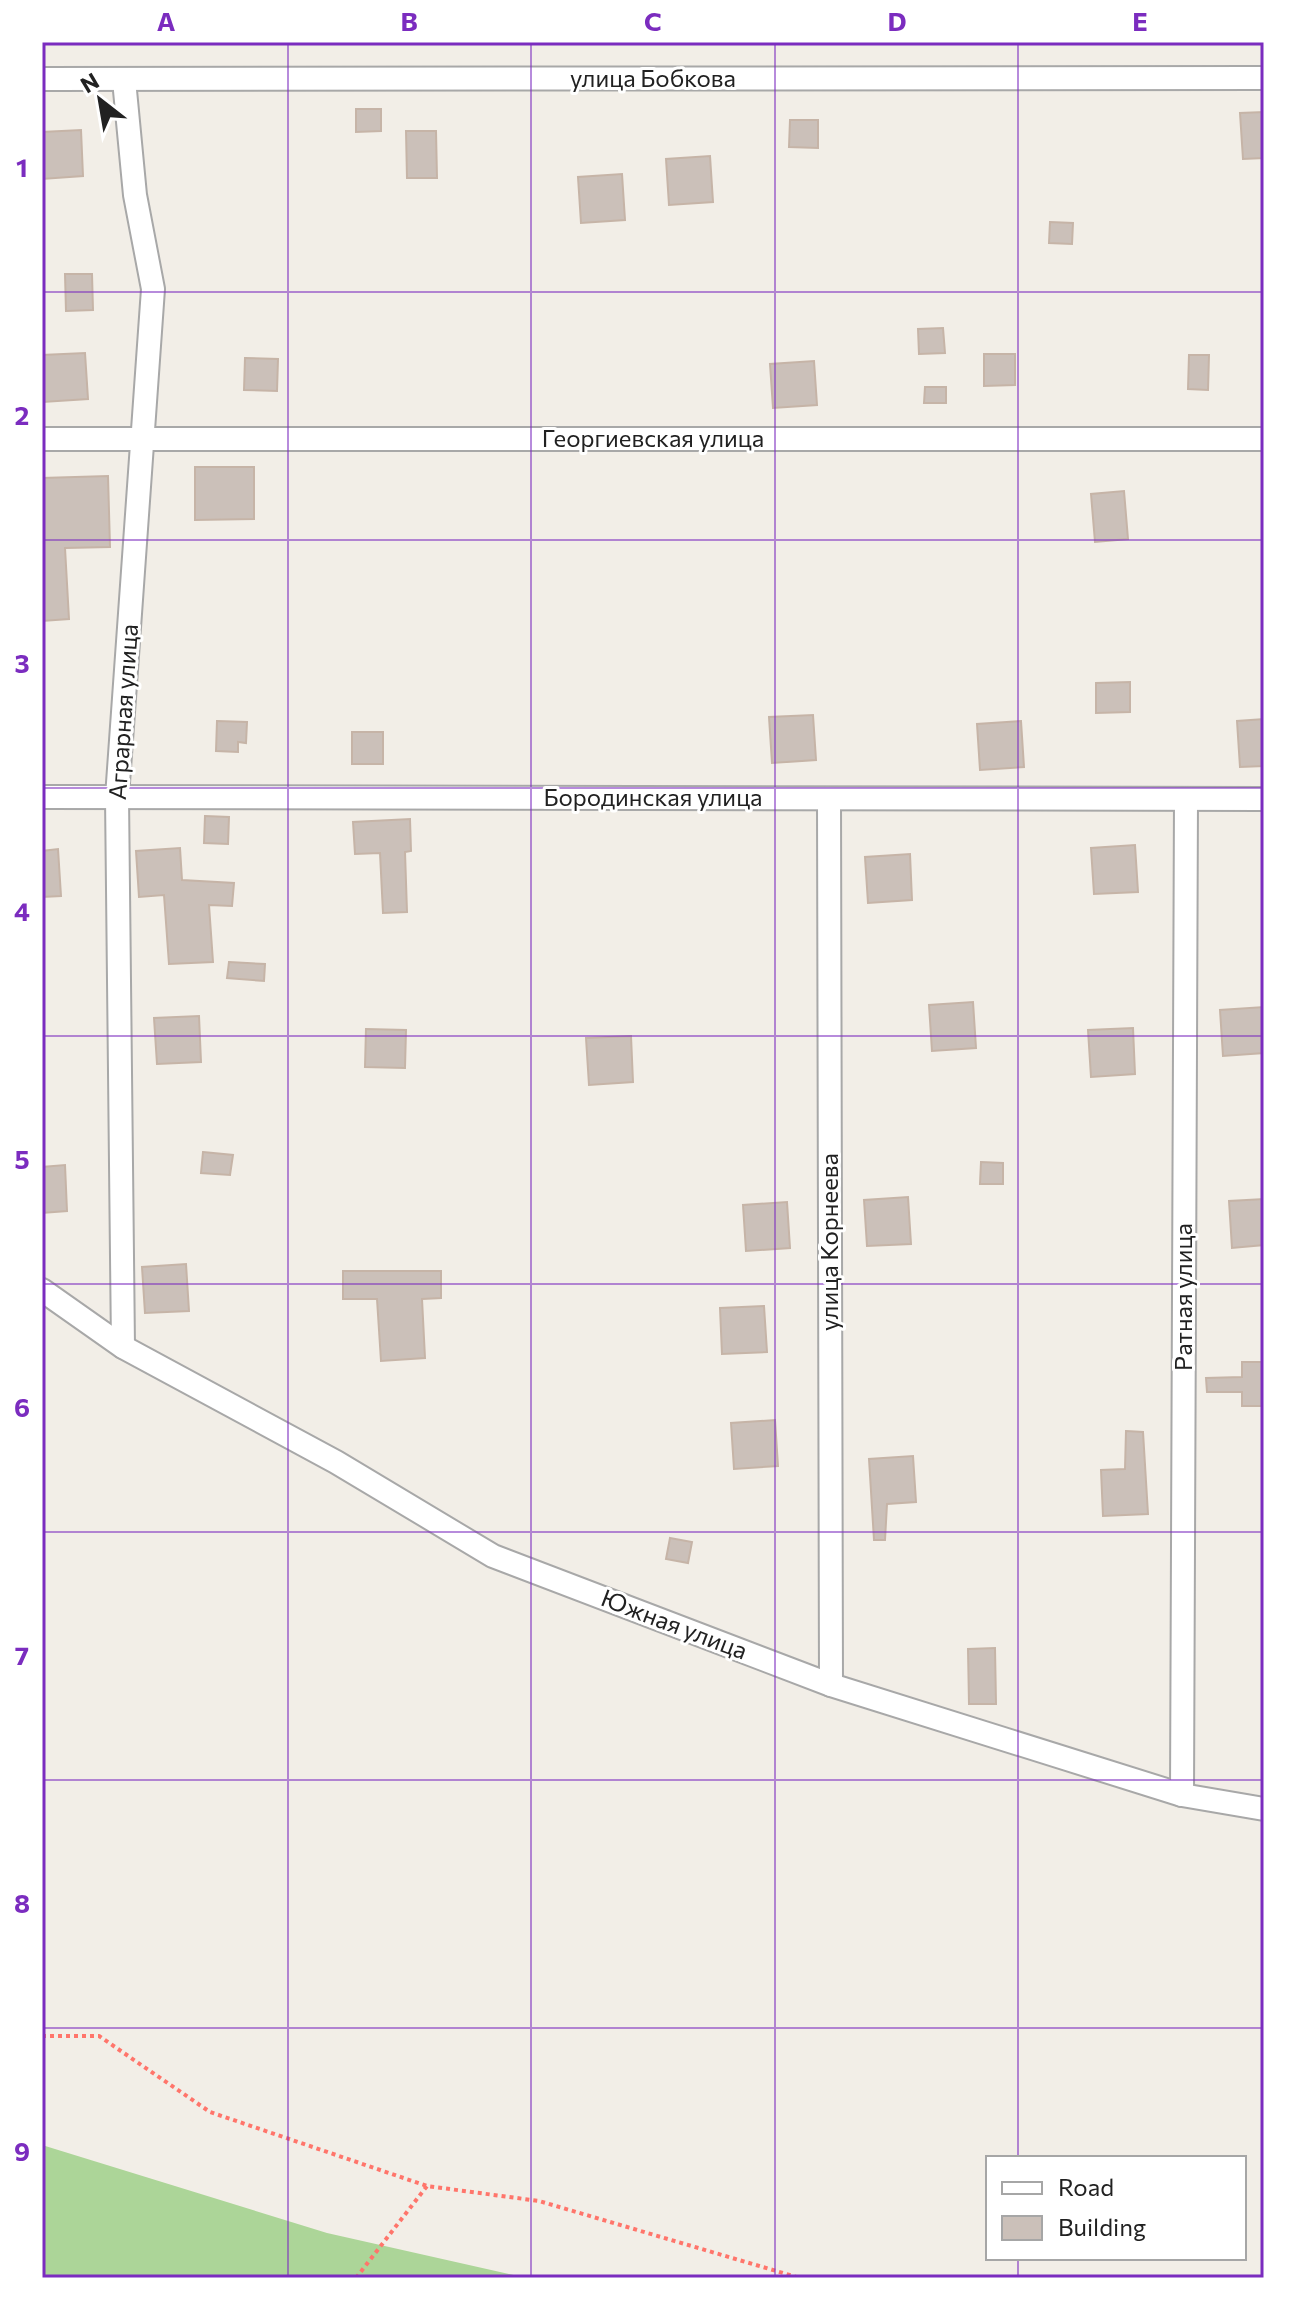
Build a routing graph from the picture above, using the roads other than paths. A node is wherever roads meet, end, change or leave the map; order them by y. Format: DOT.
graph roads {
  1 [pos="1264,78"];
  2 [pos="42,79"];
  3 [pos="124,80"];
  4 [pos="42,439"];
  5 [pos="144,439"];
  6 [pos="1264,439"];
  7 [pos="42,797"];
  8 [pos="117,797"];
  9 [pos="829,799"];
  10 [pos="1186,799"];
  11 [pos="1264,799"];
  12 [pos="42,1290"];
  13 [pos="123,1347"];
  14 [pos="831,1685"];
  15 [pos="1182,1795"];
  16 [pos="1264,1809"];
  1 -- 3 [label="street, улица Бобкова"];
  2 -- 3 [label="street, улица Бобкова"];
  3 -- 5 [label="street, Аграрная улица"];
  4 -- 5 [label="street, Георгиевская улица"];
  5 -- 6 [label="street, Георгиевская улица"];
  5 -- 8 [label="street, Аграрная улица"];
  7 -- 8 [label="street, Бородинская улица"];
  8 -- 9 [label="street, Бородинская улица"];
  8 -- 13 [label="street, Аграрная улица"];
  9 -- 10 [label="street, Бородинская улица"];
  9 -- 14 [label="street, улица Корнеева"];
  10 -- 11 [label="street, Бородинская улица"];
  10 -- 15 [label="street, Ратная улица"];
  12 -- 13 [label="street, Южная улица"];
  13 -- 14 [label="street, Южная улица"];
  14 -- 15 [label="street, Южная улица"];
  15 -- 16 [label="street, Южная улица"];
}
